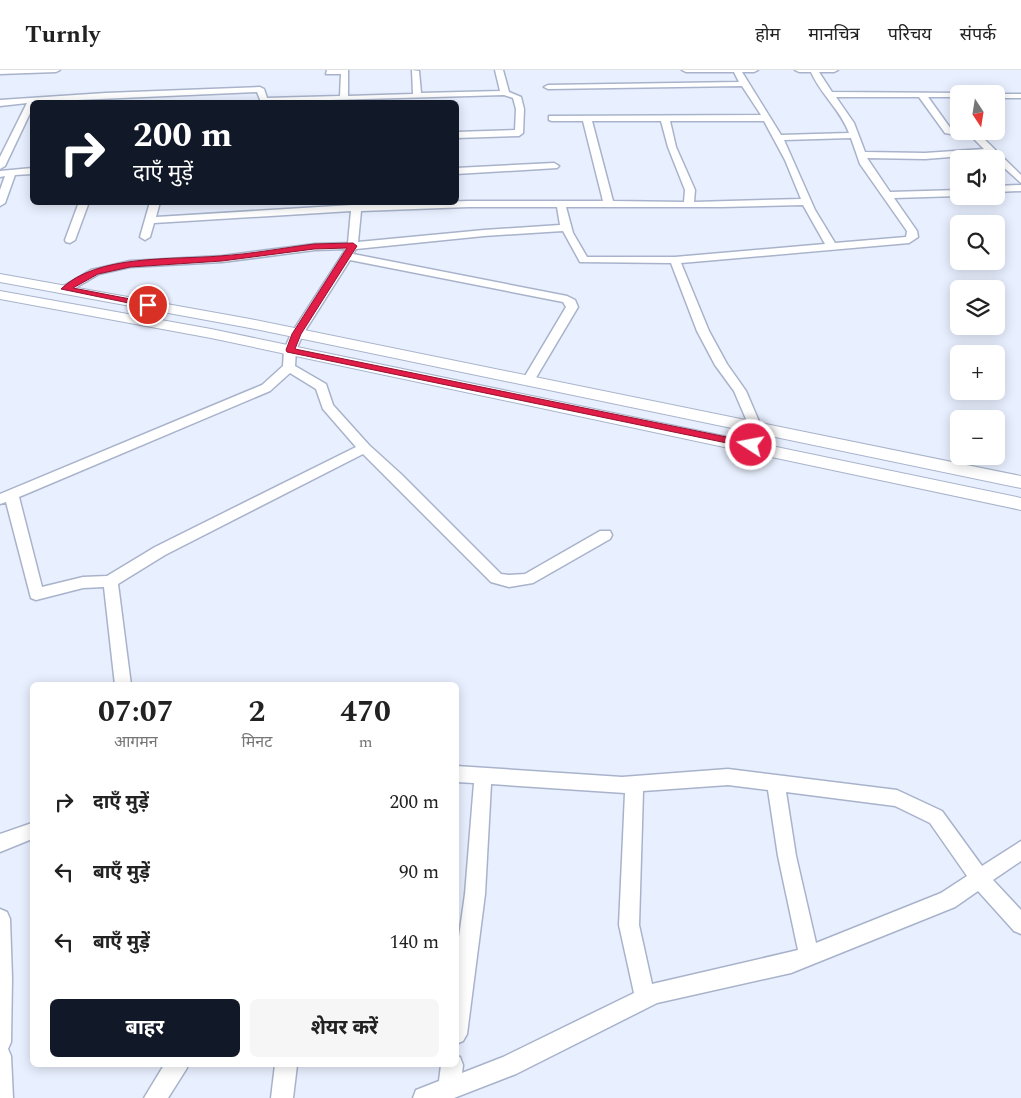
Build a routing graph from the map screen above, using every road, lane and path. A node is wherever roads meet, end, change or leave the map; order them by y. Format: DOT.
graph roads {
  1 [pos="48,70"];
  2 [pos="56,70"];
  3 [pos="499,70"];
  4 [pos="686,70"];
  5 [pos="754,70"];
  6 [pos="799,70"];
  7 [pos="814,70"];
  8 [pos="834,70"];
  9 [pos="415,71"];
  10 [pos="737,71"];
  11 [pos="0,72"];
  12 [pos="329,72"];
  13 [pos="260,76"];
  14 [pos="745,84"];
  15 [pos="548,87"];
  16 [pos="260,90"];
  17 [pos="505,93"];
  18 [pos="829,94"];
  19 [pos="921,94"];
  20 [pos="950,95"];
  21 [pos="417,96"];
  22 [pos="1005,96"];
  23 [pos="1018,96"];
  24 [pos="184,98"];
  25 [pos="344,98"];
  26 [pos="105,99"];
  27 [pos="438,99"];
  28 [pos="30,100"];
  29 [pos="33,100"];
  30 [pos="262,100"];
  31 [pos="304,100"];
  32 [pos="359,100"];
  33 [pos="0,103"];
  34 [pos="30,106"];
  35 [pos="1021,106"];
  36 [pos="552,118"];
  37 [pos="587,118"];
  38 [pos="665,118"];
  39 [pos="766,118"];
  40 [pos="459,134"];
  41 [pos="854,135"];
  42 [pos="778,138"];
  43 [pos="992,150"];
  44 [pos="950,154"];
  45 [pos="862,155"];
  46 [pos="1005,163"];
  47 [pos="0,166"];
  48 [pos="554,166"];
  49 [pos="30,171"];
  50 [pos="459,171"];
  51 [pos="10,173"];
  52 [pos="0,174"];
  53 [pos="1021,180"];
  54 [pos="1021,188"];
  55 [pos="1005,189"];
  56 [pos="950,193"];
  57 [pos="888,195"];
  58 [pos="805,202"];
  59 [pos="0,203"];
  60 [pos="561,203"];
  61 [pos="608,203"];
  62 [pos="689,203"];
  63 [pos="459,204"];
  64 [pos="83,205"];
  65 [pos="154,205"];
  66 [pos="357,205"];
  67 [pos="150,220"];
  68 [pos="566,228"];
  69 [pos="145,237"];
  70 [pos="70,240"];
  71 [pos="832,247"];
  72 [pos="350,251"];
  73 [pos="675,260"];
  74 [pos="0,278"];
  75 [pos="66,289"];
  76 [pos="0,295"];
  77 [pos="297,334"];
  78 [pos="290,350"];
  79 [pos="289,366"];
  80 [pos="528,381"];
  81 [pos="755,426"];
  82 [pos="751,445"];
  83 [pos="364,448"];
  84 [pos="1021,482"];
  85 [pos="5,496"];
  86 [pos="1021,504"];
  87 [pos="605,535"];
  88 [pos="109,582"];
  89 [pos="124,682"];
  90 [pos="459,774"];
  91 [pos="483,776"];
  92 [pos="776,783"];
  93 [pos="634,784"];
  94 [pos="30,832"];
  95 [pos="0,842"];
  96 [pos="1021,850"];
  97 [pos="979,878"];
  98 [pos="0,919"];
  99 [pos="1021,924"];
  100 [pos="809,956"];
  101 [pos="645,998"];
  102 [pos="459,1012"];
  103 [pos="0,1042"];
  104 [pos="0,1056"];
  105 [pos="176,1067"];
  106 [pos="286,1067"];
  107 [pos="452,1067"];
  108 [pos="449,1088"];
  109 [pos="2,1098"];
  110 [pos="155,1098"];
  111 [pos="282,1098"];
  112 [pos="424,1098"];
  1 -- 2 [label="street"];
  1 -- 11 [label="street"];
  3 -- 17 [label="street"];
  4 -- 10 [label="street"];
  5 -- 10 [label="street"];
  6 -- 7 [label="street"];
  7 -- 8 [label="street"];
  7 -- 18 [label="street"];
  9 -- 21 [label="street"];
  10 -- 14 [label="street"];
  12 -- 25 [label="street"];
  13 -- 16 [label="street"];
  14 -- 15 [label="street"];
  14 -- 39 [label="street"];
  16 -- 24 [label="street"];
  16 -- 30 [label="street"];
  17 -- 27 [label="street"];
  17 -- 40 [label="street"];
  18 -- 19 [label="street"];
  18 -- 41 [label="street"];
  19 -- 20 [label="street"];
  19 -- 43 [label="street"];
  21 -- 27 [label="street"];
  21 -- 32 [label="street"];
  22 -- 23 [label="street"];
  23 -- 35 [label="street"];
  24 -- 26 [label="street"];
  25 -- 31 [label="street"];
  25 -- 32 [label="street"];
  26 -- 29 [label="street"];
  28 -- 33 [label="street"];
  34 -- 47 [label="street"];
  36 -- 37 [label="street"];
  37 -- 38 [label="street"];
  37 -- 61 [label="street"];
  38 -- 39 [label="street"];
  38 -- 62 [label="street"];
  39 -- 42 [label="street"];
  41 -- 42 [label="street"];
  41 -- 45 [label="street"];
  42 -- 58 [label="street"];
  44 -- 45 [label="street"];
  45 -- 57 [label="street"];
  46 -- 53 [label="street"];
  48 -- 50 [label="street"];
  49 -- 51 [label="street"];
  51 -- 52 [label="street"];
  51 -- 59 [label="street"];
  54 -- 55 [label="street"];
  56 -- 57 [label="street"];
  57 -- 71 [label="street"];
  58 -- 62 [label="street"];
  58 -- 71 [label="street"];
  60 -- 61 [label="street"];
  60 -- 63 [label="street"];
  60 -- 68 [label="street"];
  61 -- 62 [label="street"];
  64 -- 70 [label="street"];
  65 -- 67 [label="street"];
  66 -- 67 [label="street"];
  66 -- 72 [label="street"];
  67 -- 69 [label="street"];
  68 -- 72 [label="street"];
  68 -- 73 [label="street"];
  71 -- 73 [label="street"];
  72 -- 75 [label="street"];
  72 -- 77 [label="street"];
  72 -- 80 [label="street"];
  73 -- 81 [label="street"];
  74 -- 75 [label="street"];
  75 -- 77 [label="street"];
  76 -- 78 [label="street"];
  77 -- 78 [label="street"];
  77 -- 80 [label="street"];
  78 -- 79 [label="street"];
  78 -- 82 [label="street"];
  79 -- 83 [label="street"];
  79 -- 85 [label="street"];
  80 -- 81 [label="street"];
  81 -- 82 [label="street"];
  81 -- 84 [label="street"];
  82 -- 86 [label="street"];
  83 -- 87 [label="street"];
  83 -- 88 [label="street"];
  85 -- 88 [label="street"];
  88 -- 89 [label="street"];
  90 -- 91 [label="street"];
  91 -- 93 [label="street"];
  91 -- 102 [label="street"];
  92 -- 93 [label="street"];
  92 -- 97 [label="street"];
  92 -- 100 [label="street"];
  93 -- 101 [label="street"];
  94 -- 95 [label="street"];
  96 -- 97 [label="street"];
  97 -- 99 [label="street"];
  97 -- 100 [label="street"];
  98 -- 103 [label="street"];
  100 -- 101 [label="street"];
  101 -- 108 [label="street"];
  104 -- 109 [label="street"];
  105 -- 110 [label="street"];
  106 -- 111 [label="street"];
  107 -- 108 [label="street"];
  108 -- 112 [label="street"];
}
